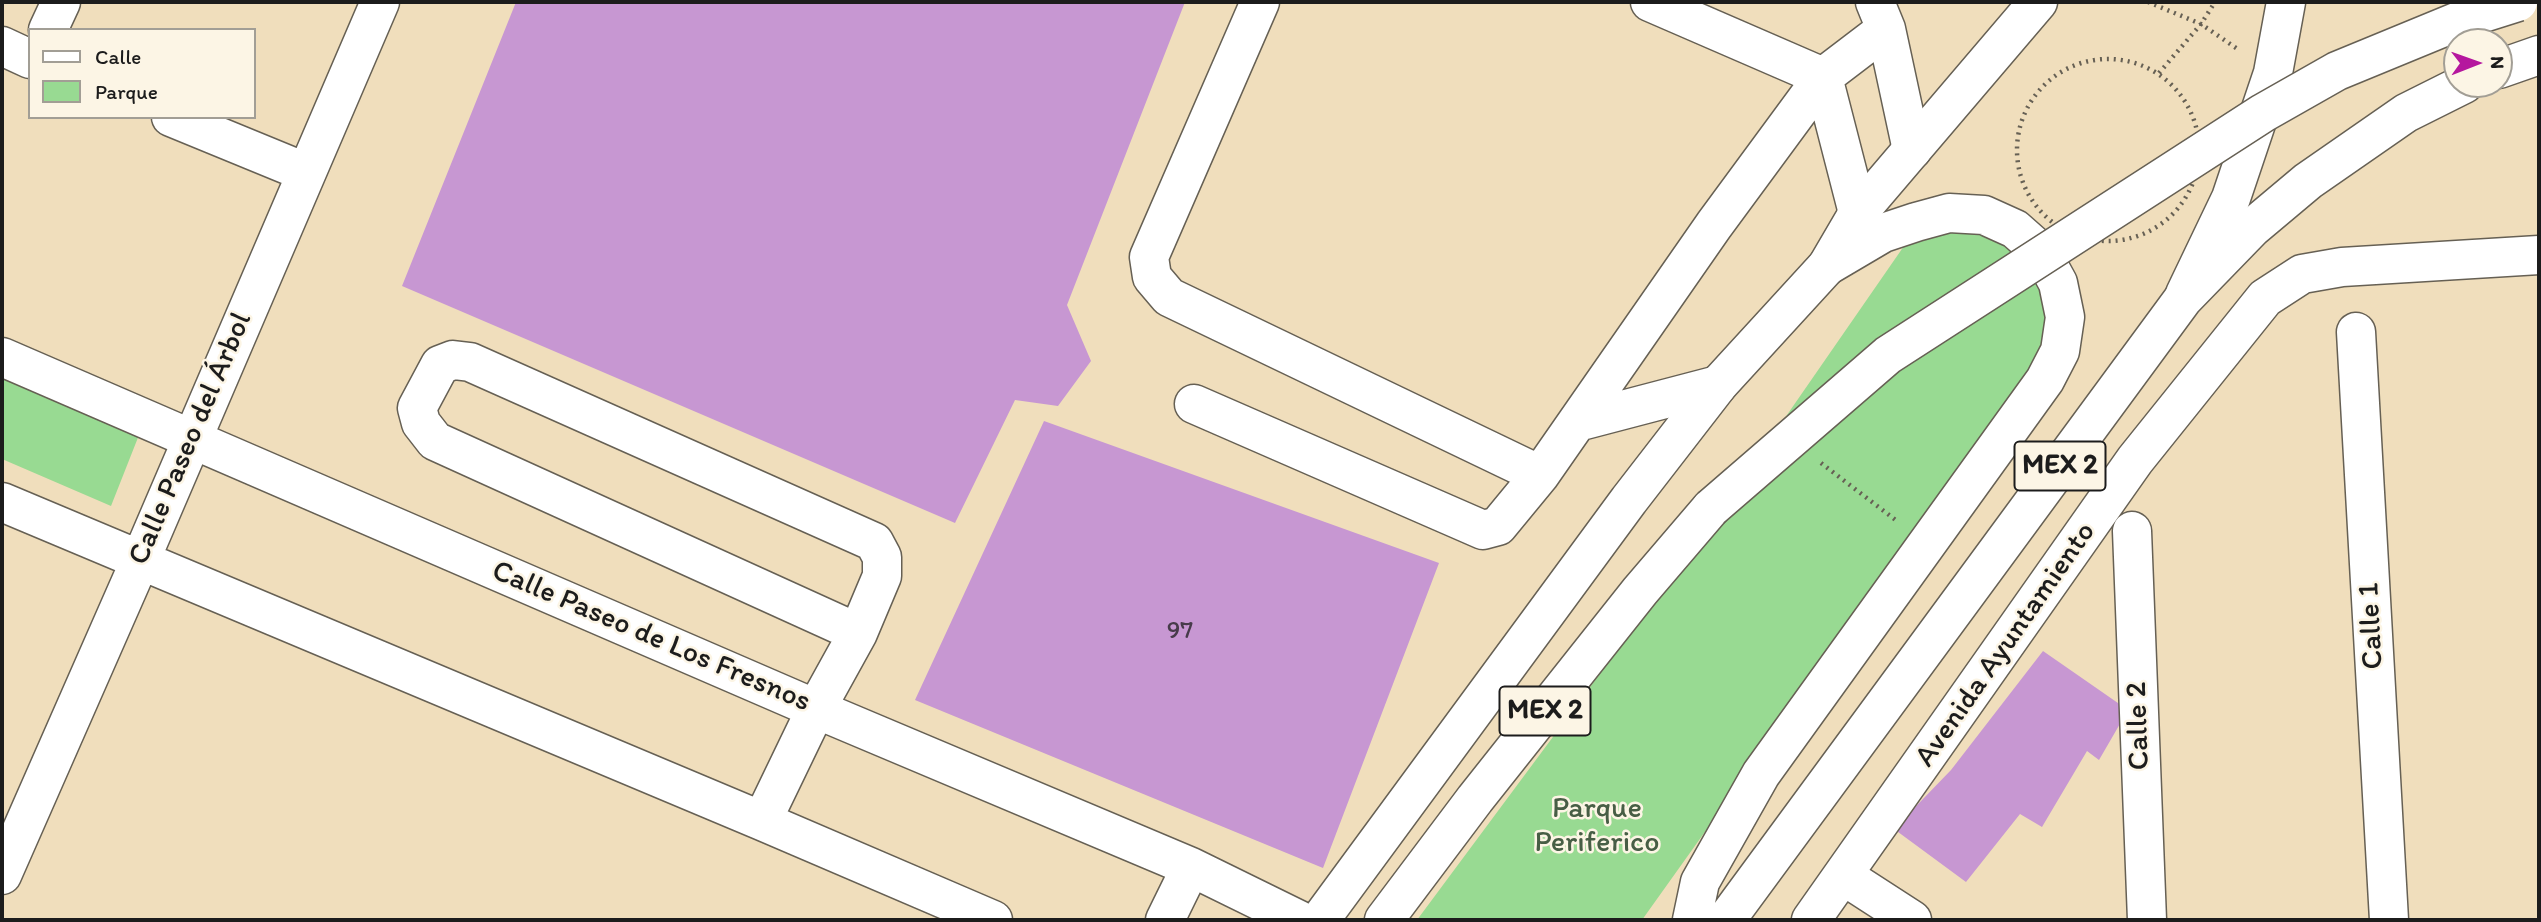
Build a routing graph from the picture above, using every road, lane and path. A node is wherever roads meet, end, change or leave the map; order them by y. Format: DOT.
graph roads {
  1 [pos="61,2"];
  2 [pos="380,2"];
  3 [pos="1260,2"];
  4 [pos="1650,2"];
  5 [pos="2011,2"];
  6 [pos="2038,2"];
  7 [pos="2148,2"];
  8 [pos="2215,2"];
  9 [pos="2286,2"];
  10 [pos="2518,2"];
  11 [pos="1881,15"];
  12 [pos="2201,23"];
  13 [pos="49,28"];
  14 [pos="2001,44"];
  15 [pos="2,46"];
  16 [pos="2539,55"];
  17 [pos="28,58"];
  18 [pos="2513,64"];
  19 [pos="2273,73"];
  20 [pos="2159,74"];
  21 [pos="1823,77"];
  22 [pos="2443,94"];
  23 [pos="176,119"];
  24 [pos="1912,150"];
  25 [pos="305,172"];
  26 [pos="1858,213"];
  27 [pos="2539,255"];
  28 [pos="1827,266"];
  29 [pos="2183,299"];
  30 [pos="2356,332"];
  31 [pos="2,357"];
  32 [pos="1718,385"];
  33 [pos="1194,404"];
  34 [pos="1577,422"];
  35 [pos="191,438"];
  36 [pos="1817,460"];
  37 [pos="1540,475"];
  38 [pos="2,502"];
  39 [pos="2132,531"];
  40 [pos="1927,544"];
  41 [pos="140,561"];
  42 [pos="858,633"];
  43 [pos="816,709"];
  44 [pos="14,814"];
  45 [pos="762,821"];
  46 [pos="1191,867"];
  47 [pos="2,875"];
  48 [pos="1844,876"];
  49 [pos="992,920"];
  50 [pos="1166,920"];
  51 [pos="1299,920"];
  52 [pos="1320,920"];
  53 [pos="1384,920"];
  54 [pos="1692,920"];
  55 [pos="1726,920"];
  56 [pos="1811,920"];
  57 [pos="1912,920"];
  58 [pos="2147,920"];
  59 [pos="2389,920"];
  1 -- 13 [label="main road"];
  2 -- 25 [label="main road, Calle Paseo del Árbol"];
  3 -- 37 [label="main road"];
  4 -- 21 [label="main road"];
  5 -- 14 [label="main road"];
  6 -- 14 [label="main road"];
  7 -- 12 [label="path"];
  8 -- 12 [label="path"];
  9 -- 19 [label="main road"];
  10 -- 53 [label="main road, MEX 2, bridge"];
  11 -- 21 [label="main road"];
  11 -- 24 [label="main road"];
  12 -- 19 [label="path"];
  12 -- 20 [label="path"];
  14 -- 24 [label="main road"];
  15 -- 17 [label="main road"];
  16 -- 18 [label="main road"];
  19 -- 29 [label="main road"];
  20 -- 20 [label="path"];
  21 -- 26 [label="main road"];
  21 -- 34 [label="main road"];
  22 -- 29 [label="main road, MEX 2"];
  23 -- 25 [label="main road"];
  24 -- 26 [label="main road"];
  25 -- 35 [label="main road, Calle Paseo del Árbol"];
  26 -- 28 [label="main road"];
  27 -- 48 [label="main road, Avenida Ayuntamiento"];
  28 -- 32 [label="main road"];
  28 -- 40 [label="main road"];
  29 -- 55 [label="main road, MEX 2"];
  30 -- 59 [label="main road, Calle 1"];
  31 -- 35 [label="main road, Calle Paseo de Los Fresnos"];
  32 -- 34 [label="main road"];
  32 -- 52 [label="main road"];
  33 -- 37 [label="main road"];
  34 -- 37 [label="main road"];
  35 -- 41 [label="main road, Calle Paseo del Árbol"];
  35 -- 43 [label="main road, Calle Paseo de Los Fresnos"];
  36 -- 40 [label="path"];
  38 -- 41 [label="main road"];
  39 -- 58 [label="main road, Calle 2"];
  40 -- 54 [label="main road"];
  41 -- 44 [label="main road, Calle Paseo del Árbol"];
  41 -- 45 [label="main road"];
  42 -- 42 [label="main road"];
  42 -- 43 [label="main road"];
  43 -- 45 [label="main road"];
  43 -- 46 [label="main road, Calle Paseo de Los Fresnos"];
  44 -- 47 [label="main road, Calle Paseo del Árbol"];
  45 -- 49 [label="main road"];
  46 -- 50 [label="main road"];
  46 -- 51 [label="main road, Calle Paseo de Los Fresnos"];
  48 -- 56 [label="main road, Avenida Ayuntamiento"];
  48 -- 57 [label="main road"];
}
